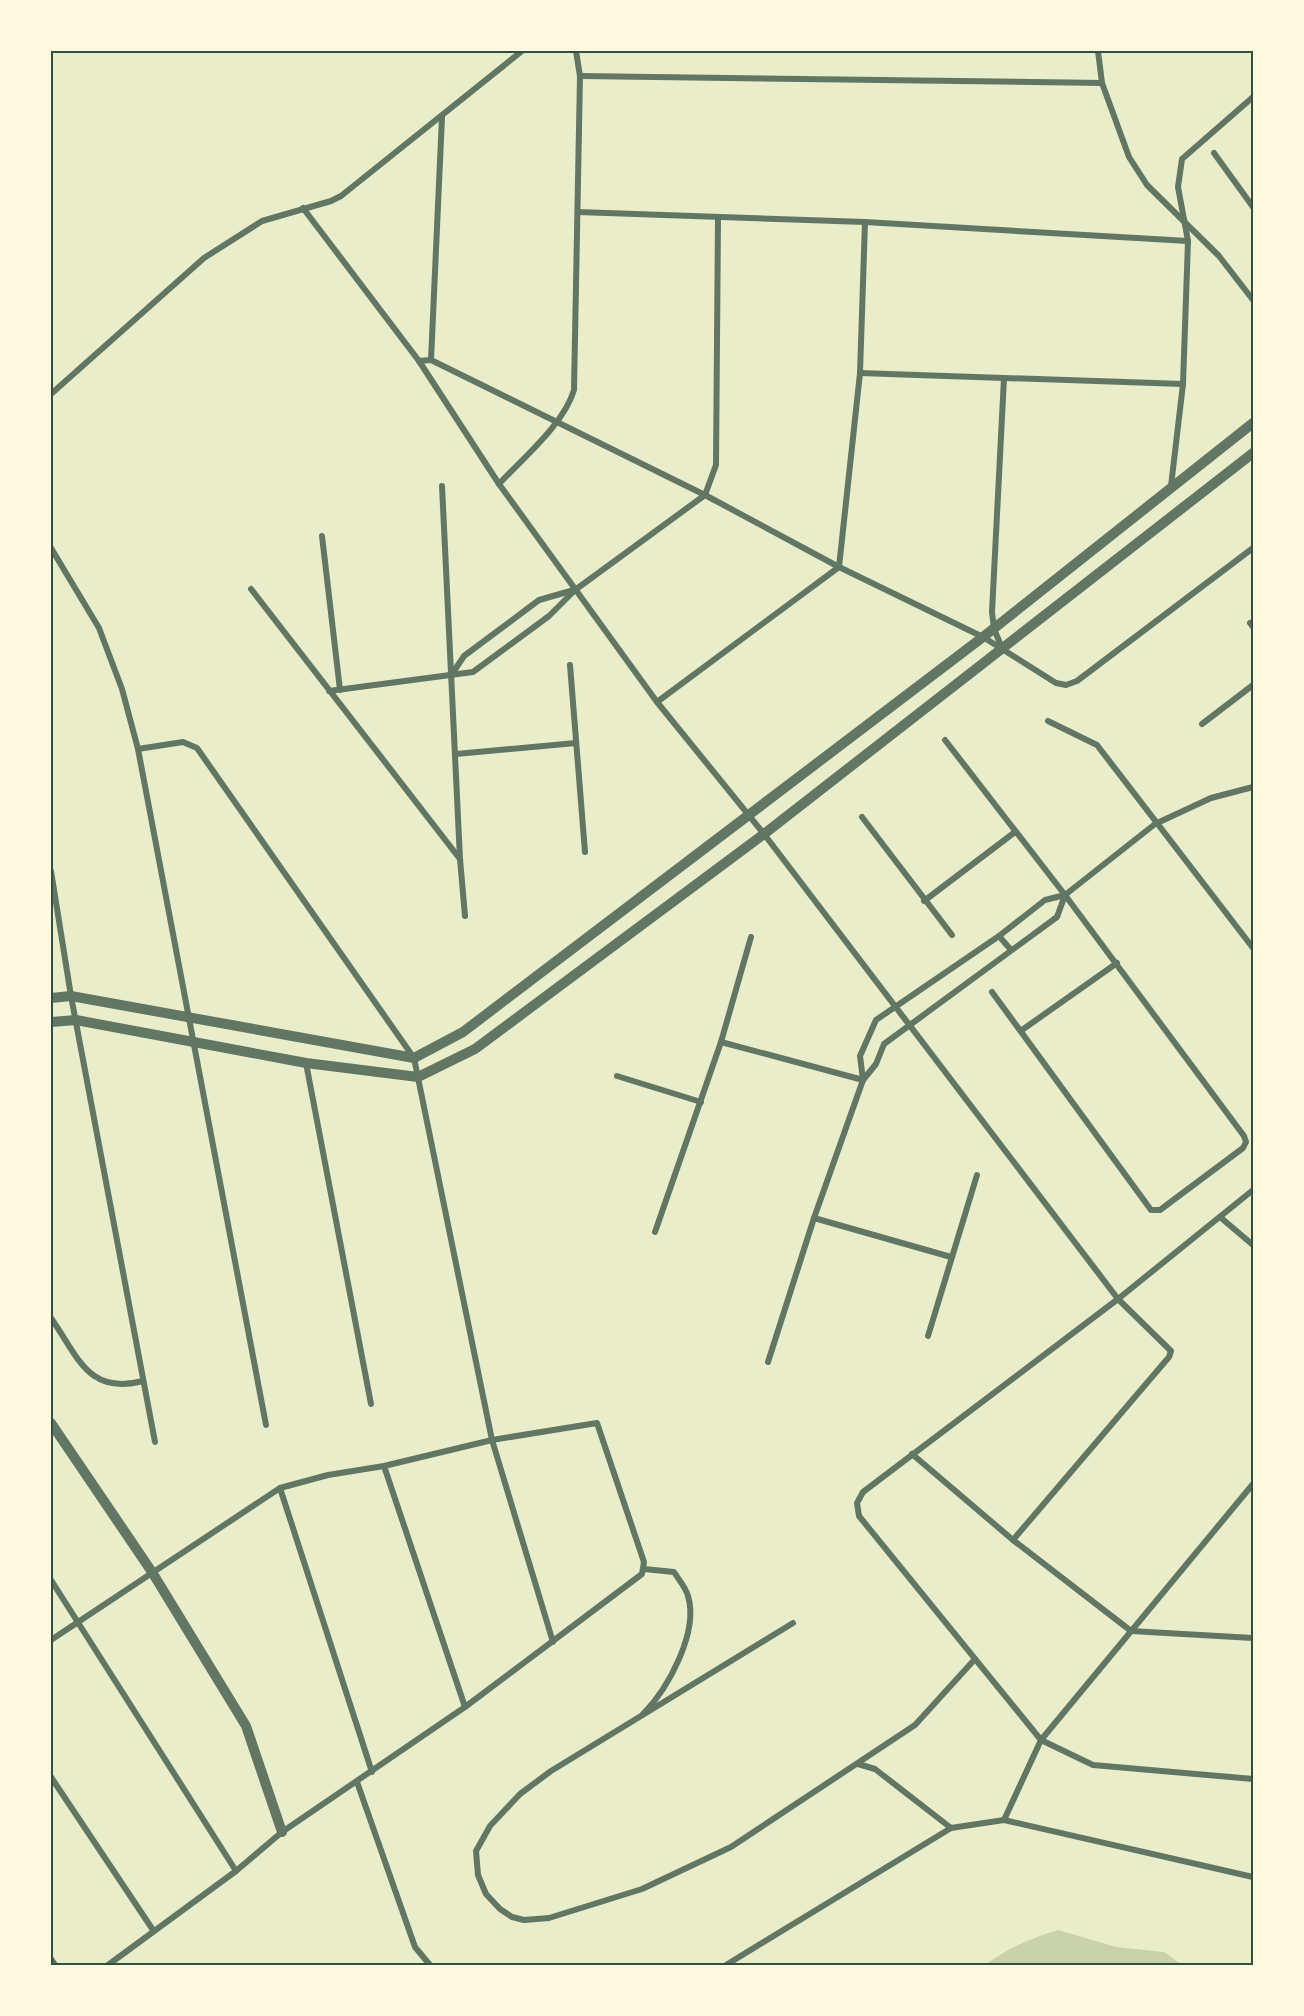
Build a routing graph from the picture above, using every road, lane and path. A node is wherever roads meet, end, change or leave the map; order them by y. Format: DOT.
graph roads {
  1 [pos="522,51"];
  2 [pos="576,51"];
  3 [pos="1098,51"];
  4 [pos="580,76"];
  5 [pos="1102,83"];
  6 [pos="1253,97"];
  7 [pos="442,117"];
  8 [pos="1214,153"];
  9 [pos="1253,207"];
  10 [pos="303,208"];
  11 [pos="578,212"];
  12 [pos="1181,216"];
  13 [pos="718,218"];
  14 [pos="865,222"];
  15 [pos="1188,241"];
  16 [pos="1253,300"];
  17 [pos="431,360"];
  18 [pos="419,361"];
  19 [pos="860,373"];
  20 [pos="1004,378"];
  21 [pos="1183,384"];
  22 [pos="51,394"];
  23 [pos="556,423"];
  24 [pos="1253,423"];
  25 [pos="1253,453"];
  26 [pos="500,484"];
  27 [pos="442,486"];
  28 [pos="1171,486"];
  29 [pos="705,495"];
  30 [pos="322,536"];
  31 [pos="51,548"];
  32 [pos="1253,548"];
  33 [pos="839,567"];
  34 [pos="251,589"];
  35 [pos="575,590"];
  36 [pos="994,628"];
  37 [pos="983,637"];
  38 [pos="1002,649"];
  39 [pos="570,664"];
  40 [pos="451,675"];
  41 [pos="1253,685"];
  42 [pos="340,690"];
  43 [pos="328,691"];
  44 [pos="657,702"];
  45 [pos="1048,721"];
  46 [pos="1202,724"];
  47 [pos="945,740"];
  48 [pos="576,742"];
  49 [pos="138,749"];
  50 [pos="456,754"];
  51 [pos="1253,787"];
  52 [pos="750,816"];
  53 [pos="862,817"];
  54 [pos="1155,824"];
  55 [pos="1015,832"];
  56 [pos="764,834"];
  57 [pos="585,852"];
  58 [pos="460,859"];
  59 [pos="51,870"];
  60 [pos="1065,895"];
  61 [pos="924,901"];
  62 [pos="465,916"];
  63 [pos="952,935"];
  64 [pos="999,936"];
  65 [pos="751,937"];
  66 [pos="1253,948"];
  67 [pos="1011,950"];
  68 [pos="1117,963"];
  69 [pos="992,992"];
  70 [pos="71,996"];
  71 [pos="51,998"];
  72 [pos="895,1007"];
  73 [pos="188,1016"];
  74 [pos="76,1020"];
  75 [pos="51,1022"];
  76 [pos="908,1024"];
  77 [pos="1022,1030"];
  78 [pos="192,1040"];
  79 [pos="721,1042"];
  80 [pos="414,1058"];
  81 [pos="306,1063"];
  82 [pos="617,1076"];
  83 [pos="418,1077"];
  84 [pos="862,1080"];
  85 [pos="700,1102"];
  86 [pos="977,1175"];
  87 [pos="1253,1190"];
  88 [pos="1220,1217"];
  89 [pos="814,1218"];
  90 [pos="655,1232"];
  91 [pos="1253,1245"];
  92 [pos="951,1257"];
  93 [pos="1118,1299"];
  94 [pos="51,1318"];
  95 [pos="928,1336"];
  96 [pos="768,1362"];
  97 [pos="143,1381"];
  98 [pos="371,1404"];
  99 [pos="51,1423"];
  100 [pos="266,1425"];
  101 [pos="492,1440"];
  102 [pos="155,1442"];
  103 [pos="912,1454"];
  104 [pos="384,1466"];
  105 [pos="1253,1484"];
  106 [pos="280,1488"];
  107 [pos="1013,1540"];
  108 [pos="644,1569"];
  109 [pos="152,1572"];
  110 [pos="51,1580"];
  111 [pos="79,1623"];
  112 [pos="793,1623"];
  113 [pos="1131,1631"];
  114 [pos="1253,1632"];
  115 [pos="1250,1638"];
  116 [pos="51,1640"];
  117 [pos="554,1642"];
  118 [pos="975,1659"];
  119 [pos="465,1707"];
  120 [pos="634,1722"];
  121 [pos="1041,1740"];
  122 [pos="858,1764"];
  123 [pos="372,1772"];
  124 [pos="51,1777"];
  125 [pos="1253,1779"];
  126 [pos="357,1782"];
  127 [pos="1004,1820"];
  128 [pos="951,1828"];
  129 [pos="282,1832"];
  130 [pos="236,1871"];
  131 [pos="1253,1877"];
  132 [pos="153,1930"];
  133 [pos="51,1959"];
  134 [pos="55,1965"];
  135 [pos="108,1965"];
  136 [pos="430,1965"];
  137 [pos="726,1965"];
  1 -- 7 [label="street"];
  2 -- 4 [label="street"];
  3 -- 5 [label="street"];
  4 -- 5 [label="street"];
  4 -- 11 [label="street"];
  5 -- 12 [label="street"];
  6 -- 12 [label="street"];
  7 -- 10 [label="street"];
  7 -- 17 [label="street"];
  8 -- 9 [label="street"];
  10 -- 18 [label="street"];
  10 -- 22 [label="street"];
  11 -- 13 [label="street"];
  11 -- 23 [label="street"];
  12 -- 15 [label="street"];
  12 -- 16 [label="street"];
  13 -- 14 [label="street"];
  13 -- 29 [label="street"];
  14 -- 15 [label="street"];
  14 -- 19 [label="street"];
  15 -- 21 [label="street"];
  17 -- 18 [label="street"];
  17 -- 23 [label="street"];
  18 -- 26 [label="street"];
  19 -- 20 [label="street"];
  19 -- 33 [label="street"];
  20 -- 21 [label="street"];
  20 -- 36 [label="street"];
  21 -- 28 [label="street"];
  23 -- 26 [label="street"];
  23 -- 29 [label="street"];
  24 -- 28 [label="street"];
  25 -- 38 [label="street"];
  26 -- 35 [label="street"];
  27 -- 40 [label="street"];
  28 -- 36 [label="street"];
  29 -- 33 [label="street"];
  29 -- 35 [label="street"];
  30 -- 42 [label="street"];
  31 -- 49 [label="street"];
  32 -- 38 [label="street"];
  33 -- 37 [label="street"];
  33 -- 44 [label="street"];
  34 -- 43 [label="street"];
  35 -- 40 [label="street"];
  35 -- 40 [label="street"];
  35 -- 44 [label="street"];
  36 -- 37 [label="street"];
  36 -- 38 [label="street"];
  37 -- 38 [label="street"];
  37 -- 52 [label="street"];
  38 -- 56 [label="street"];
  39 -- 48 [label="street"];
  40 -- 42 [label="street"];
  40 -- 50 [label="street"];
  41 -- 46 [label="street"];
  42 -- 43 [label="street"];
  43 -- 58 [label="street"];
  44 -- 52 [label="street"];
  45 -- 54 [label="street"];
  47 -- 55 [label="street"];
  48 -- 50 [label="street"];
  48 -- 57 [label="street"];
  49 -- 73 [label="street"];
  49 -- 80 [label="street"];
  50 -- 58 [label="street"];
  51 -- 54 [label="street"];
  52 -- 56 [label="street"];
  52 -- 80 [label="street"];
  53 -- 61 [label="street"];
  54 -- 60 [label="street"];
  54 -- 66 [label="street"];
  55 -- 60 [label="street"];
  55 -- 61 [label="street"];
  56 -- 72 [label="street"];
  56 -- 83 [label="street"];
  58 -- 62 [label="street"];
  59 -- 70 [label="street"];
  60 -- 64 [label="street"];
  60 -- 67 [label="street"];
  60 -- 68 [label="street"];
  61 -- 63 [label="street"];
  64 -- 67 [label="street"];
  64 -- 72 [label="street"];
  65 -- 79 [label="street"];
  67 -- 76 [label="street"];
  68 -- 77 [label="street"];
  68 -- 77 [label="street"];
  69 -- 77 [label="street"];
  70 -- 71 [label="street"];
  70 -- 73 [label="street"];
  70 -- 74 [label="street"];
  72 -- 76 [label="street"];
  72 -- 84 [label="street"];
  73 -- 78 [label="street"];
  73 -- 80 [label="street"];
  74 -- 75 [label="street"];
  74 -- 78 [label="street"];
  74 -- 97 [label="street"];
  76 -- 84 [label="street"];
  76 -- 93 [label="street"];
  78 -- 81 [label="street"];
  78 -- 100 [label="street"];
  79 -- 84 [label="street"];
  79 -- 85 [label="street"];
  80 -- 83 [label="street"];
  81 -- 83 [label="street"];
  81 -- 98 [label="street"];
  82 -- 85 [label="street"];
  83 -- 101 [label="street"];
  84 -- 89 [label="street"];
  85 -- 90 [label="street"];
  86 -- 92 [label="street"];
  87 -- 88 [label="street"];
  88 -- 91 [label="street"];
  88 -- 93 [label="street"];
  89 -- 92 [label="street"];
  89 -- 96 [label="street"];
  92 -- 95 [label="street"];
  93 -- 103 [label="street"];
  93 -- 107 [label="street"];
  94 -- 97 [label="street"];
  97 -- 102 [label="street"];
  99 -- 109 [label="street"];
  101 -- 104 [label="street"];
  101 -- 108 [label="street"];
  101 -- 117 [label="street"];
  103 -- 107 [label="street"];
  103 -- 118 [label="street"];
  104 -- 106 [label="street"];
  104 -- 119 [label="street"];
  105 -- 113 [label="street"];
  106 -- 109 [label="street"];
  106 -- 123 [label="street"];
  107 -- 113 [label="street"];
  108 -- 117 [label="street"];
  108 -- 120 [label="street"];
  109 -- 111 [label="street"];
  109 -- 129 [label="street"];
  110 -- 111 [label="street"];
  111 -- 116 [label="street"];
  111 -- 130 [label="street"];
  112 -- 120 [label="street"];
  113 -- 115 [label="street"];
  113 -- 121 [label="street"];
  114 -- 115 [label="street"];
  117 -- 119 [label="street"];
  118 -- 121 [label="street"];
  118 -- 122 [label="street"];
  119 -- 123 [label="street"];
  120 -- 122 [label="street"];
  121 -- 125 [label="street"];
  121 -- 127 [label="street"];
  122 -- 128 [label="street"];
  123 -- 126 [label="street"];
  124 -- 132 [label="street"];
  126 -- 129 [label="street"];
  126 -- 136 [label="street"];
  127 -- 128 [label="street"];
  127 -- 131 [label="street"];
  128 -- 137 [label="street"];
  129 -- 130 [label="street"];
  130 -- 132 [label="street"];
  132 -- 135 [label="street"];
  133 -- 134 [label="street"];
}
